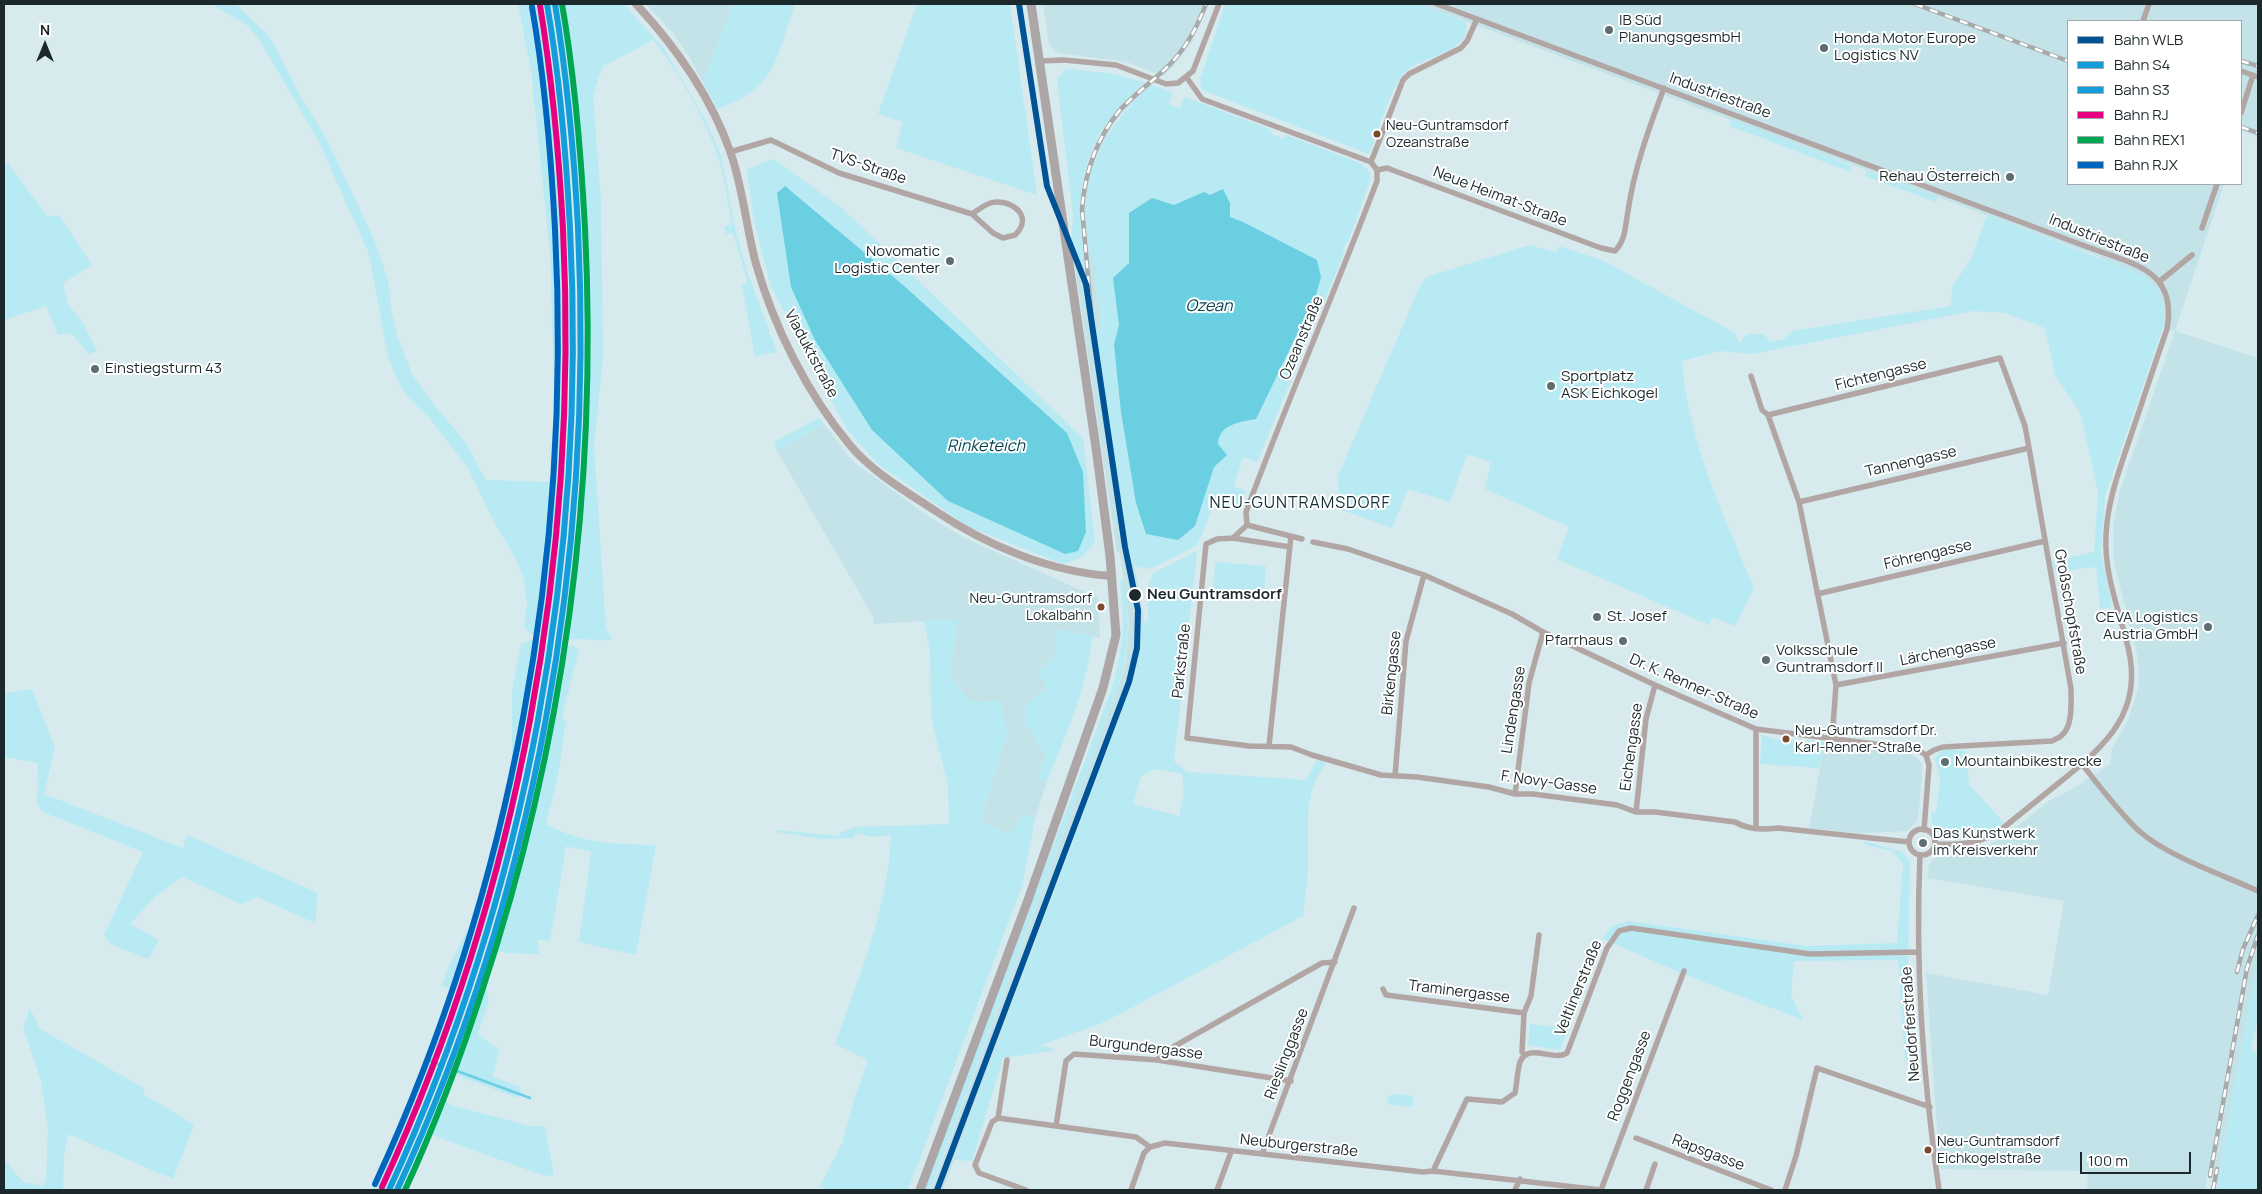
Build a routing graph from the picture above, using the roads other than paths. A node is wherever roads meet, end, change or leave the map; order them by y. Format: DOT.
graph roads {
  1 [pos="636,4"];
  2 [pos="1031,4"];
  3 [pos="1219,4"];
  4 [pos="1437,4"];
  5 [pos="2149,4"];
  6 [pos="1477,19"];
  7 [pos="2143,20"];
  8 [pos="1040,61"];
  9 [pos="2242,71"];
  10 [pos="2256,76"];
  11 [pos="1187,78"];
  12 [pos="1664,88"];
  13 [pos="2242,111"];
  14 [pos="730,152"];
  15 [pos="1371,162"];
  16 [pos="1377,170"];
  17 [pos="2217,185"];
  18 [pos="972,214"];
  19 [pos="2202,228"];
  20 [pos="2192,254"];
  21 [pos="2160,281"];
  22 [pos="2000,358"];
  23 [pos="1751,376"];
  24 [pos="1768,415"];
  25 [pos="2029,448"];
  26 [pos="1799,502"];
  27 [pos="1247,525"];
  28 [pos="1290,536"];
  29 [pos="1232,538"];
  30 [pos="1302,539"];
  31 [pos="2045,541"];
  32 [pos="1313,542"];
  33 [pos="1290,547"];
  34 [pos="1424,575"];
  35 [pos="1112,576"];
  36 [pos="1817,594"];
  37 [pos="1543,632"];
  38 [pos="2064,643"];
  39 [pos="1836,685"];
  40 [pos="1655,686"];
  41 [pos="1756,729"];
  42 [pos="1187,738"];
  43 [pos="1832,740"];
  44 [pos="1269,746"];
  45 [pos="1926,755"];
  46 [pos="2082,764"];
  47 [pos="1395,776"];
  48 [pos="1515,794"];
  49 [pos="1636,812"];
  50 [pos="1756,828"];
  51 [pos="1924,830"];
  52 [pos="1909,842"];
  53 [pos="1935,844"];
  54 [pos="1920,855"];
  55 [pos="2258,891"];
  56 [pos="1354,908"];
  57 [pos="1539,935"];
  58 [pos="1918,952"];
  59 [pos="1335,962"];
  60 [pos="1684,971"];
  61 [pos="1383,989"];
  62 [pos="1524,1013"];
  63 [pos="1524,1055"];
  64 [pos="1007,1060"];
  65 [pos="1157,1060"];
  66 [pos="1291,1081"];
  67 [pos="1930,1107"];
  68 [pos="998,1118"];
  69 [pos="1056,1126"];
  70 [pos="1636,1138"];
  71 [pos="1150,1147"];
  72 [pos="1231,1152"];
  73 [pos="1262,1154"];
  74 [pos="1655,1164"];
  75 [pos="1433,1171"];
  76 [pos="1520,1179"];
  77 [pos="920,1190"];
  78 [pos="1026,1190"];
  79 [pos="1131,1190"];
  80 [pos="1217,1190"];
  81 [pos="1514,1190"];
  82 [pos="1601,1190"];
  83 [pos="1646,1190"];
  84 [pos="1771,1190"];
  85 [pos="1785,1190"];
  86 [pos="1939,1190"];
  1 -- 14 [label="street, Viaduktstraße"];
  2 -- 8 [label="main road"];
  3 -- 11 [label="street"];
  4 -- 6 [label="street, Industriestraße"];
  5 -- 7 [label="street"];
  6 -- 12 [label="street, Industriestraße"];
  6 -- 15 [label="street"];
  8 -- 11 [label="street"];
  8 -- 35 [label="main road"];
  9 -- 10 [label="street"];
  10 -- 13 [label="street"];
  11 -- 15 [label="street"];
  12 -- 16 [label="street, Neue Heimat-Straße"];
  12 -- 21 [label="street, Industriestraße"];
  14 -- 18 [label="street, TVS-Straße"];
  14 -- 35 [label="street, Viaduktstraße"];
  15 -- 16 [label="street"];
  16 -- 27 [label="street, Ozeanstraße"];
  17 -- 19 [label="street"];
  18 -- 18 [label="street, TVS-Straße"];
  20 -- 21 [label="street"];
  21 -- 46 [label="street, Industriestraße"];
  22 -- 24 [label="street, Fichtengasse"];
  22 -- 25 [label="street, Großschopfstraße"];
  23 -- 24 [label="street"];
  24 -- 26 [label="street"];
  25 -- 26 [label="street, Tannengasse"];
  25 -- 31 [label="street, Großschopfstraße"];
  26 -- 36 [label="street"];
  27 -- 28 [label="street"];
  27 -- 29 [label="street, Parkstraße"];
  28 -- 30 [label="street"];
  28 -- 33 [label="street"];
  29 -- 33 [label="street"];
  29 -- 42 [label="street, Parkstraße"];
  31 -- 36 [label="street, Föhrengasse"];
  31 -- 38 [label="street, Großschopfstraße"];
  32 -- 34 [label="street, Dr. K. Renner-Straße"];
  33 -- 44 [label="street"];
  34 -- 37 [label="street, Dr. K. Renner-Straße"];
  34 -- 47 [label="street, Birkengasse"];
  35 -- 77 [label="main road"];
  36 -- 39 [label="street"];
  37 -- 40 [label="street, Dr. K. Renner-Straße"];
  37 -- 48 [label="street, Lindengasse"];
  38 -- 39 [label="street, Lärchengasse"];
  38 -- 45 [label="street, Großschopfstraße"];
  39 -- 43 [label="street"];
  40 -- 41 [label="street, Dr. K. Renner-Straße"];
  40 -- 49 [label="street, Eichengasse"];
  41 -- 43 [label="street, Dr. K. Renner-Straße"];
  41 -- 50 [label="street"];
  42 -- 44 [label="street, F. Novy-Gasse"];
  43 -- 45 [label="street, Dr. K. Renner-Straße"];
  44 -- 47 [label="street, F. Novy-Gasse"];
  45 -- 51 [label="street"];
  46 -- 53 [label="street, Industriestraße"];
  46 -- 55 [label="street"];
  47 -- 48 [label="street, F. Novy-Gasse"];
  48 -- 49 [label="street, F. Novy-Gasse"];
  49 -- 50 [label="street, F. Novy-Gasse"];
  50 -- 52 [label="street, F. Novy-Gasse"];
  51 -- 52 [label="street"];
  51 -- 53 [label="street"];
  52 -- 54 [label="street"];
  53 -- 54 [label="street"];
  54 -- 58 [label="street, Neudorferstraße"];
  56 -- 59 [label="street, Rieslinggasse"];
  57 -- 62 [label="street"];
  58 -- 63 [label="street, Veltlinerstraße"];
  58 -- 67 [label="street, Neudorferstraße"];
  59 -- 65 [label="street"];
  59 -- 66 [label="street, Rieslinggasse"];
  60 -- 82 [label="street, Roggengasse"];
  61 -- 62 [label="street, Traminergasse"];
  62 -- 63 [label="street, Traminergasse"];
  63 -- 75 [label="street"];
  64 -- 68 [label="street"];
  65 -- 66 [label="street, Burgundergasse"];
  65 -- 69 [label="street, Burgundergasse"];
  66 -- 73 [label="street, Rieslinggasse"];
  67 -- 85 [label="street"];
  67 -- 86 [label="street, Neudorferstraße"];
  68 -- 69 [label="street"];
  68 -- 78 [label="street"];
  69 -- 71 [label="street"];
  70 -- 84 [label="street, Rapsgasse"];
  71 -- 72 [label="street, Neuburgerstraße"];
  71 -- 79 [label="street"];
  72 -- 73 [label="street, Neuburgerstraße"];
  72 -- 80 [label="street"];
  73 -- 75 [label="street, Neuburgerstraße"];
  74 -- 83 [label="street, Rapsgasse"];
  75 -- 76 [label="street, Neuburgerstraße"];
  76 -- 81 [label="street"];
  76 -- 82 [label="street, Neuburgerstraße"];
}
